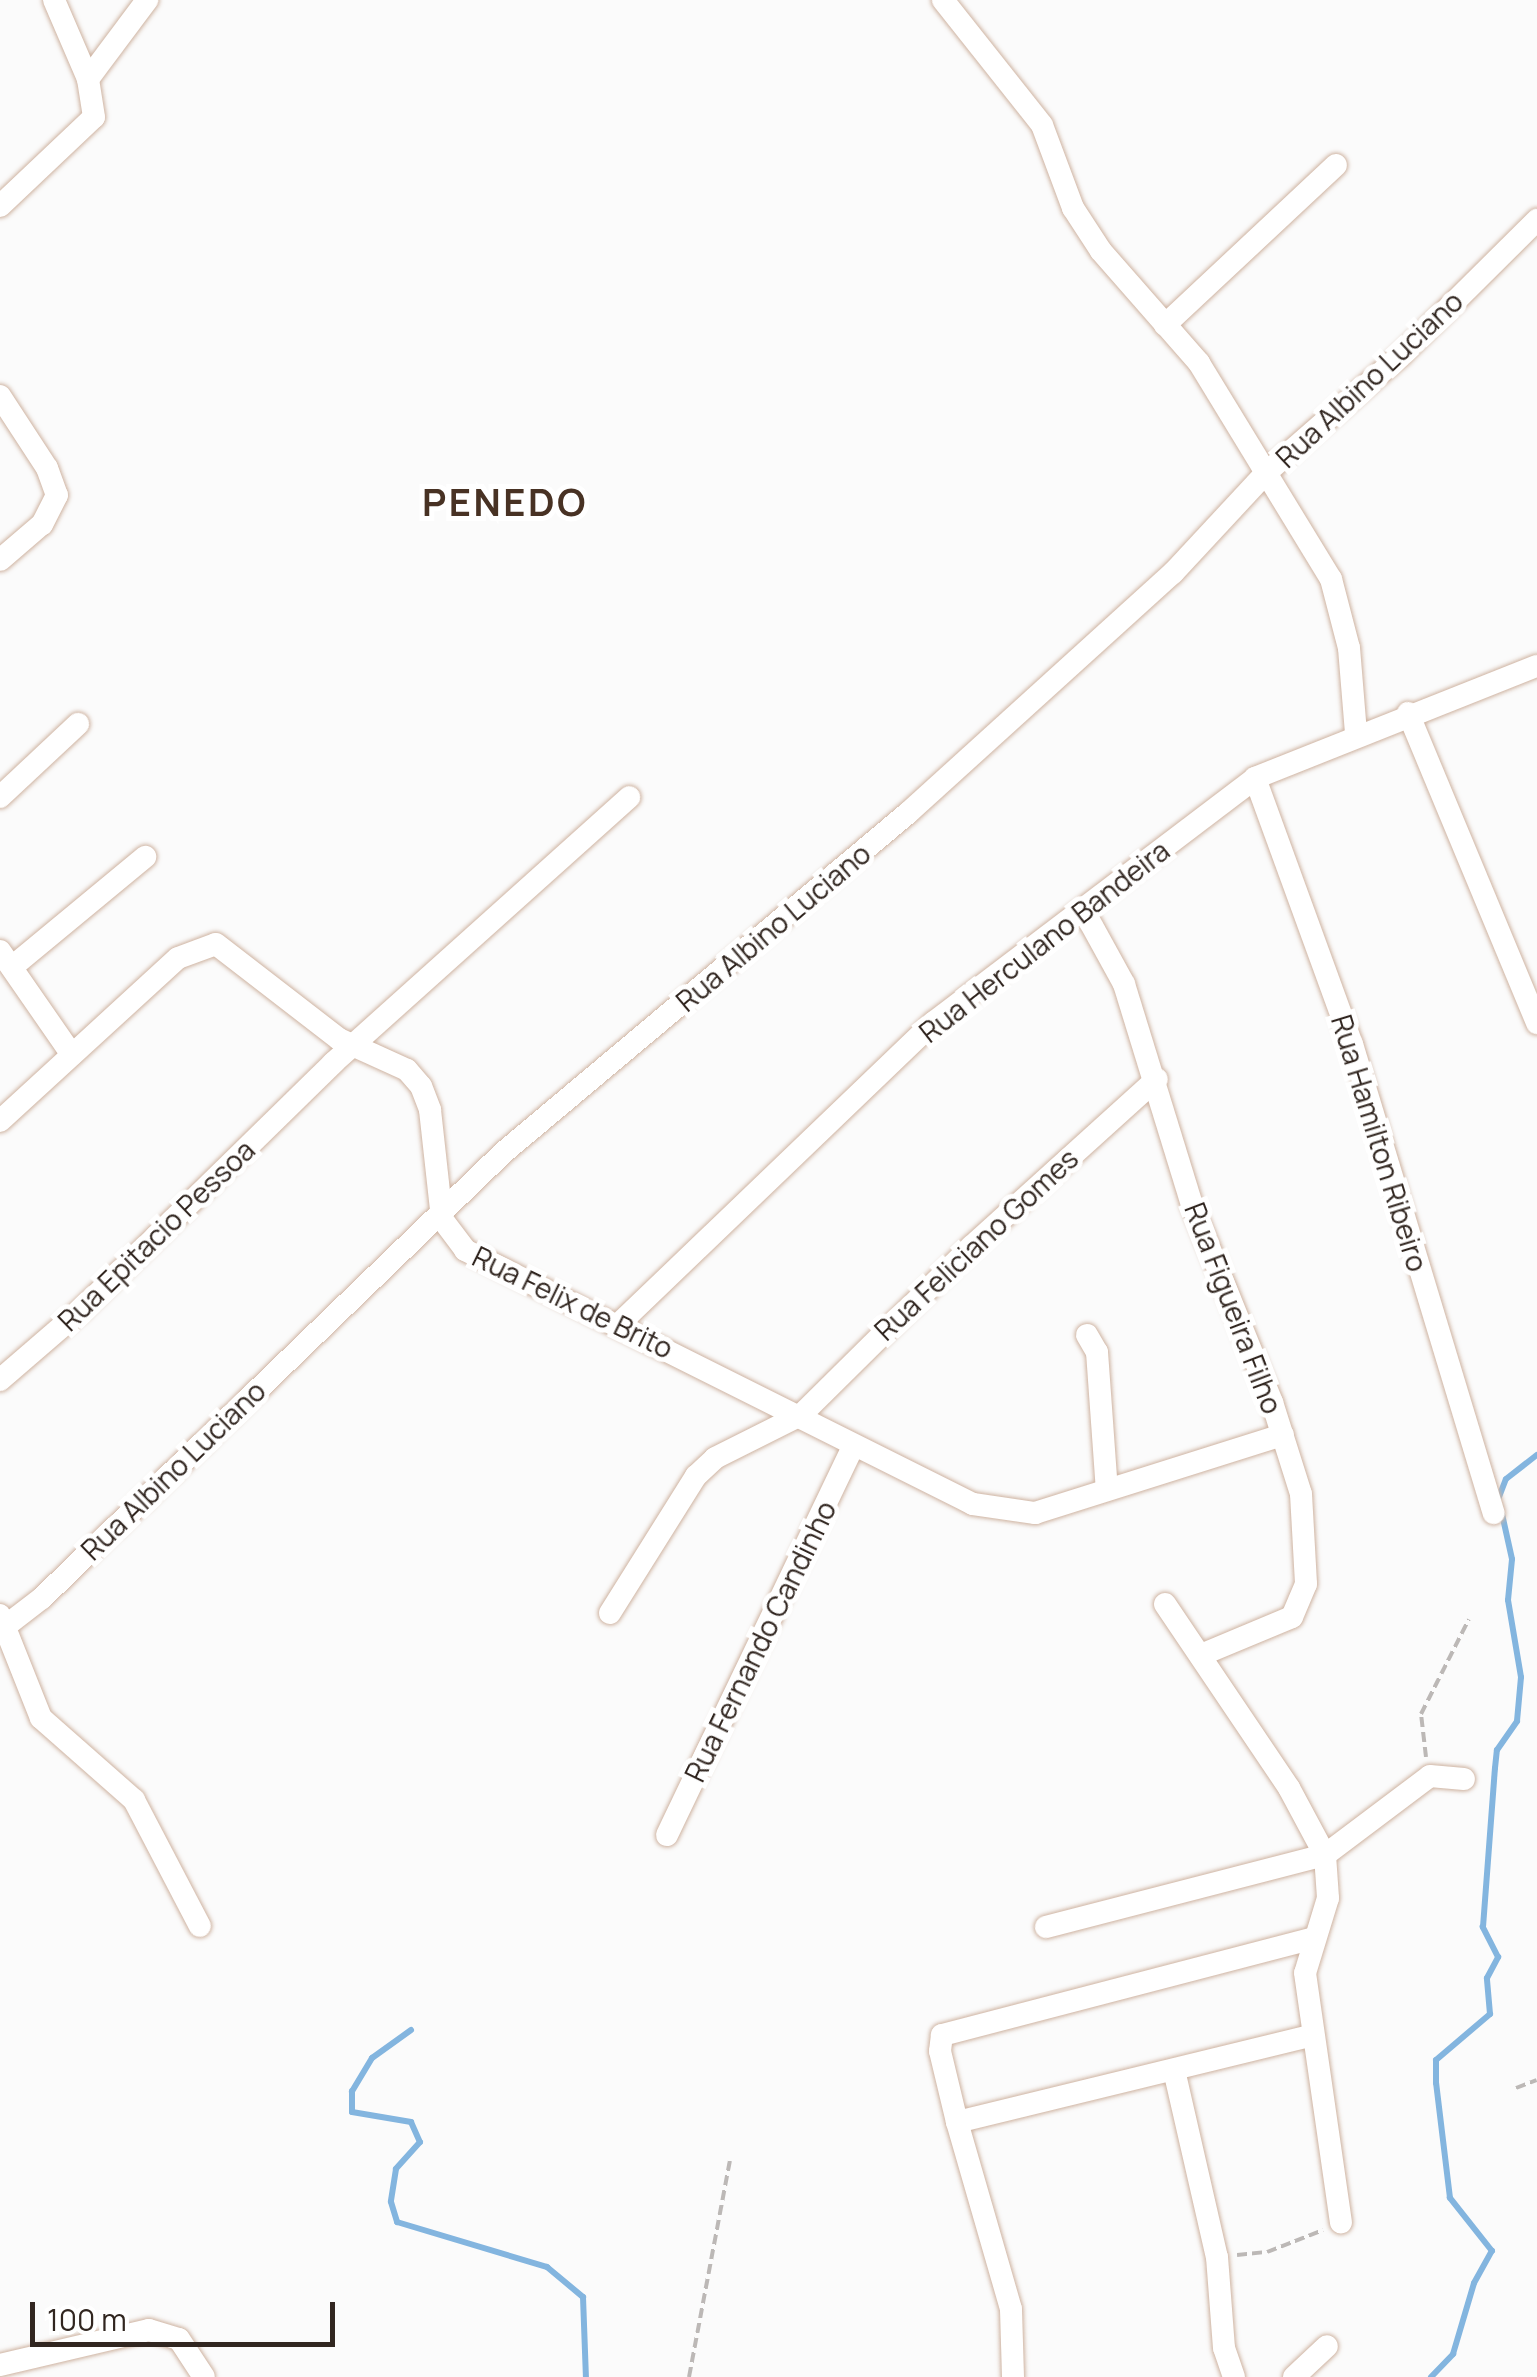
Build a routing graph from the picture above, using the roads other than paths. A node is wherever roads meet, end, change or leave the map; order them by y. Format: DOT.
graph roads {
  1 [pos="54,0"];
  2 [pos="147,0"];
  3 [pos="943,0"];
  4 [pos="88,79"];
  5 [pos="1336,165"];
  6 [pos="0,205"];
  7 [pos="1537,220"];
  8 [pos="1166,325"];
  9 [pos="0,396"];
  10 [pos="1267,472"];
  11 [pos="0,560"];
  12 [pos="1537,666"];
  13 [pos="1408,714"];
  14 [pos="78,724"];
  15 [pos="1356,733"];
  16 [pos="1255,778"];
  17 [pos="0,797"];
  18 [pos="629,797"];
  19 [pos="144,857"];
  20 [pos="1084,913"];
  21 [pos="6,959"];
  22 [pos="1537,1023"];
  23 [pos="346,1044"];
  24 [pos="72,1055"];
  25 [pos="1156,1079"];
  26 [pos="0,1120"];
  27 [pos="442,1218"];
  28 [pos="620,1324"];
  29 [pos="1088,1335"];
  30 [pos="0,1380"];
  31 [pos="801,1415"];
  32 [pos="1283,1435"];
  33 [pos="853,1446"];
  34 [pos="1107,1490"];
  35 [pos="1494,1512"];
  36 [pos="1165,1604"];
  37 [pos="610,1612"];
  38 [pos="2,1622"];
  39 [pos="1201,1656"];
  40 [pos="1464,1779"];
  41 [pos="667,1835"];
  42 [pos="1325,1855"];
  43 [pos="200,1926"];
  44 [pos="1046,1928"];
  45 [pos="1314,1938"];
  46 [pos="1310,2036"];
  47 [pos="1174,2070"];
  48 [pos="957,2122"];
  49 [pos="1342,2222"];
  50 [pos="1326,2346"];
  51 [pos="0,2365"];
  52 [pos="204,2377"];
  53 [pos="1013,2377"];
  54 [pos="1234,2377"];
  55 [pos="1294,2377"];
  1 -- 4 [label="street"];
  2 -- 4 [label="street"];
  3 -- 8 [label="street"];
  4 -- 6 [label="street"];
  5 -- 8 [label="street"];
  7 -- 10 [label="street, Rua Albino Luciano"];
  8 -- 10 [label="street"];
  9 -- 11 [label="street"];
  10 -- 15 [label="street"];
  10 -- 27 [label="street, Rua Albino Luciano"];
  12 -- 13 [label="street, Rua Herculano Bandeira"];
  13 -- 15 [label="street, Rua Herculano Bandeira"];
  13 -- 22 [label="street"];
  14 -- 17 [label="street"];
  15 -- 16 [label="street, Rua Herculano Bandeira"];
  16 -- 20 [label="street, Rua Herculano Bandeira"];
  16 -- 35 [label="street, Rua Hamilton Ribeiro"];
  18 -- 23 [label="street"];
  19 -- 21 [label="street"];
  20 -- 25 [label="street, Rua Figueira Filho"];
  20 -- 28 [label="street, Rua Herculano Bandeira"];
  21 -- 24 [label="street"];
  23 -- 24 [label="street"];
  23 -- 27 [label="street"];
  23 -- 30 [label="street, Rua Epitacio Pessoa"];
  24 -- 26 [label="street"];
  25 -- 31 [label="street, Rua Feliciano Gomes"];
  25 -- 32 [label="street, Rua Figueira Filho"];
  27 -- 28 [label="street, Rua Felix de Brito"];
  27 -- 38 [label="street, Rua Albino Luciano"];
  28 -- 31 [label="street, Rua Felix de Brito"];
  29 -- 34 [label="street"];
  31 -- 33 [label="street, Rua Felix de Brito"];
  31 -- 37 [label="street, Rua Feliciano Gomes"];
  32 -- 34 [label="street, Rua Felix de Brito"];
  32 -- 39 [label="street, Rua Figueira Filho"];
  33 -- 34 [label="street, Rua Felix de Brito"];
  33 -- 41 [label="street, Rua Fernando Candinho"];
  36 -- 39 [label="street"];
  38 -- 43 [label="street"];
  39 -- 42 [label="street"];
  40 -- 42 [label="street"];
  42 -- 44 [label="street"];
  42 -- 45 [label="street"];
  45 -- 46 [label="street"];
  45 -- 48 [label="street"];
  46 -- 47 [label="street"];
  46 -- 49 [label="street"];
  47 -- 48 [label="street"];
  47 -- 54 [label="street"];
  48 -- 53 [label="street"];
  50 -- 55 [label="street"];
  51 -- 52 [label="street"];
}
